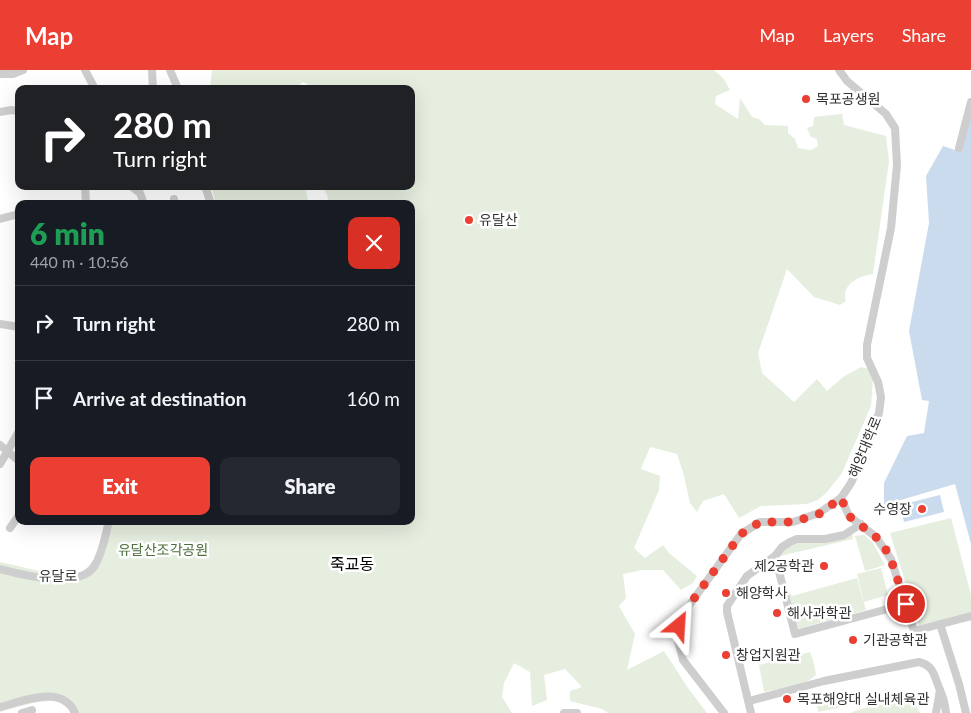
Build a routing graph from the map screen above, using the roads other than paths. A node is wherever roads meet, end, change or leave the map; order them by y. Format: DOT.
graph roads {
  1 [pos="23,70"];
  2 [pos="85,70"];
  3 [pos="152,70"];
  4 [pos="170,70"];
  5 [pos="839,70"];
  6 [pos="0,74"];
  7 [pos="93,85"];
  8 [pos="153,85"];
  9 [pos="176,85"];
  10 [pos="971,102"];
  11 [pos="15,110"];
  12 [pos="0,112"];
  13 [pos="959,148"];
  14 [pos="15,215"];
  15 [pos="0,219"];
  16 [pos="0,324"];
  17 [pos="15,326"];
  18 [pos="15,438"];
  19 [pos="0,445"];
  20 [pos="8,450"];
  21 [pos="15,456"];
  22 [pos="0,464"];
  23 [pos="841,498"];
  24 [pos="15,521"];
  25 [pos="861,524"];
  26 [pos="108,525"];
  27 [pos="10,528"];
  28 [pos="775,556"];
  29 [pos="0,570"];
  30 [pos="906,604"];
  31 [pos="971,616"];
  32 [pos="940,624"];
  33 [pos="940,690"];
  34 [pos="749,701"];
  35 [pos="0,707"];
  36 [pos="32,710"];
  37 [pos="22,713"];
  38 [pos="76,713"];
  39 [pos="564,713"];
  40 [pos="577,713"];
  41 [pos="724,713"];
  42 [pos="751,713"];
  43 [pos="936,713"];
  44 [pos="946,713"];
  45 [pos="966,713"];
  1 -- 6 [label="street"];
  2 -- 7 [label="street"];
  3 -- 8 [label="street"];
  4 -- 9 [label="street"];
  5 -- 23 [label="street, 해양대학로"];
  10 -- 13 [label="street"];
  11 -- 12 [label="street"];
  14 -- 15 [label="street"];
  16 -- 17 [label="street"];
  18 -- 20 [label="street"];
  19 -- 20 [label="street"];
  20 -- 21 [label="street"];
  20 -- 22 [label="street"];
  23 -- 25 [label="street"];
  23 -- 41 [label="street, 해양대학로"];
  24 -- 27 [label="street"];
  25 -- 28 [label="street"];
  25 -- 30 [label="street"];
  26 -- 29 [label="street, 유달로"];
  28 -- 30 [label="street"];
  28 -- 34 [label="street"];
  30 -- 32 [label="street"];
  31 -- 32 [label="street"];
  32 -- 45 [label="street"];
  33 -- 34 [label="street"];
  33 -- 43 [label="street"];
  33 -- 44 [label="street"];
  34 -- 42 [label="street"];
  35 -- 38 [label="street"];
  36 -- 37 [label="street"];
  39 -- 40 [label="street"];
}
